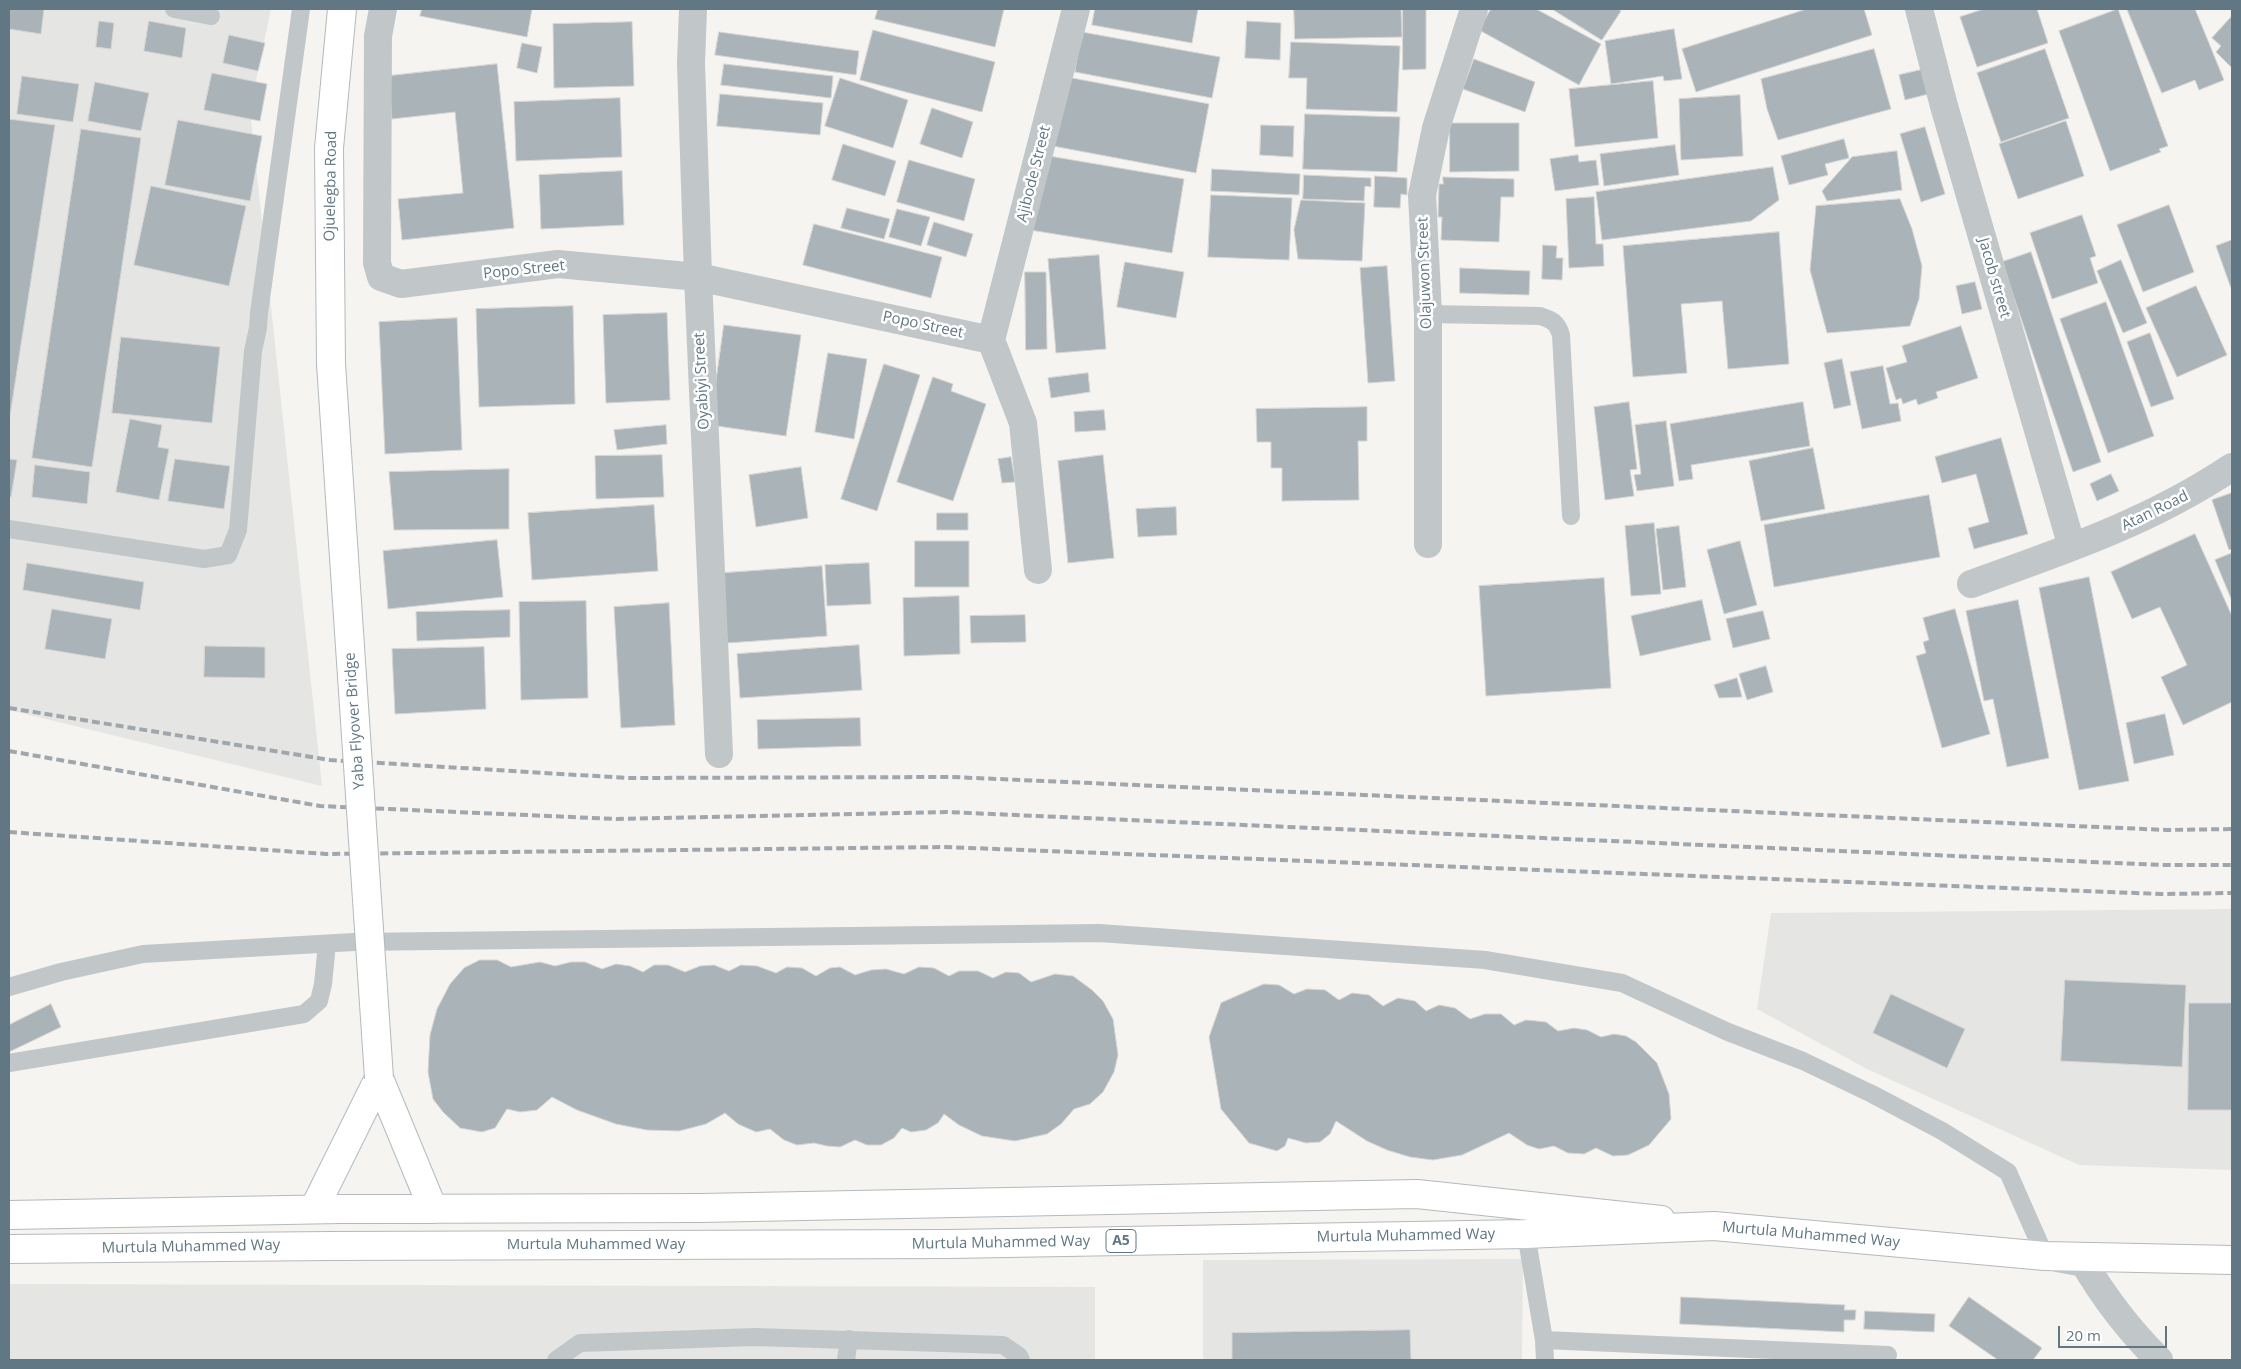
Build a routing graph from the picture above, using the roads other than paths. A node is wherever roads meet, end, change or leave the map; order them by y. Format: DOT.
graph roads {
  1 [pos="174,9"];
  2 [pos="301,9"];
  3 [pos="342,9"];
  4 [pos="383,9"];
  5 [pos="693,9"];
  6 [pos="1076,9"];
  7 [pos="1474,9"];
  8 [pos="1919,9"];
  9 [pos="211,16"];
  10 [pos="698,277"];
  11 [pos="1428,314"];
  12 [pos="991,340"];
  13 [pos="331,364"];
  14 [pos="2232,467"];
  15 [pos="1571,516"];
  16 [pos="9,529"];
  17 [pos="1428,544"];
  18 [pos="2072,547"];
  19 [pos="1038,570"];
  20 [pos="1971,584"];
  21 [pos="719,754"];
  22 [pos="327,944"];
  23 [pos="9,987"];
  24 [pos="9,1063"];
  25 [pos="379,1078"];
  26 [pos="314,1209"];
  27 [pos="433,1209"];
  28 [pos="13,1215"];
  29 [pos="1714,1226"];
  30 [pos="1526,1234"];
  31 [pos="9,1249"];
  32 [pos="2045,1256"];
  33 [pos="2232,1260"];
  34 [pos="849,1339"];
  35 [pos="1544,1340"];
  36 [pos="1888,1355"];
  37 [pos="556,1360"];
  38 [pos="846,1360"];
  39 [pos="1021,1360"];
  40 [pos="1544,1360"];
  41 [pos="2158,1360"];
  1 -- 9 [label="lane"];
  2 -- 16 [label="lane"];
  3 -- 13 [label="main road, Ojuelegba Road"];
  4 -- 10 [label="street, Popo Street"];
  5 -- 10 [label="street, Oyabiyi Street"];
  6 -- 12 [label="street, Ajibode Street"];
  7 -- 11 [label="street, Olajuwon Street"];
  8 -- 18 [label="street, Jacob street"];
  10 -- 12 [label="street, Popo Street"];
  10 -- 21 [label="street, Oyabiyi Street"];
  11 -- 15 [label="lane"];
  11 -- 17 [label="street, Olajuwon Street"];
  12 -- 19 [label="street"];
  13 -- 25 [label="main road, Yaba Flyover Bridge, bridge"];
  14 -- 18 [label="street, Atan Road"];
  18 -- 20 [label="street, Atan Road"];
  22 -- 23 [label="lane"];
  22 -- 24 [label="lane"];
  22 -- 32 [label="lane"];
  25 -- 26 [label="main road"];
  25 -- 27 [label="main road, Yaba Flyover Bridge"];
  26 -- 27 [label="main road"];
  26 -- 28 [label="main road"];
  27 -- 29 [label="main road"];
  29 -- 30 [label="main road, Murtula Muhammed Way / A5"];
  29 -- 32 [label="main road, Murtula Muhammed Way / A5"];
  30 -- 31 [label="main road, Murtula Muhammed Way / A5"];
  30 -- 35 [label="lane"];
  32 -- 33 [label="main road, Murtula Muhammed Way / A5"];
  32 -- 41 [label="street"];
  34 -- 37 [label="lane"];
  34 -- 38 [label="lane"];
  34 -- 39 [label="lane"];
  35 -- 36 [label="lane"];
  35 -- 40 [label="lane"];
}
